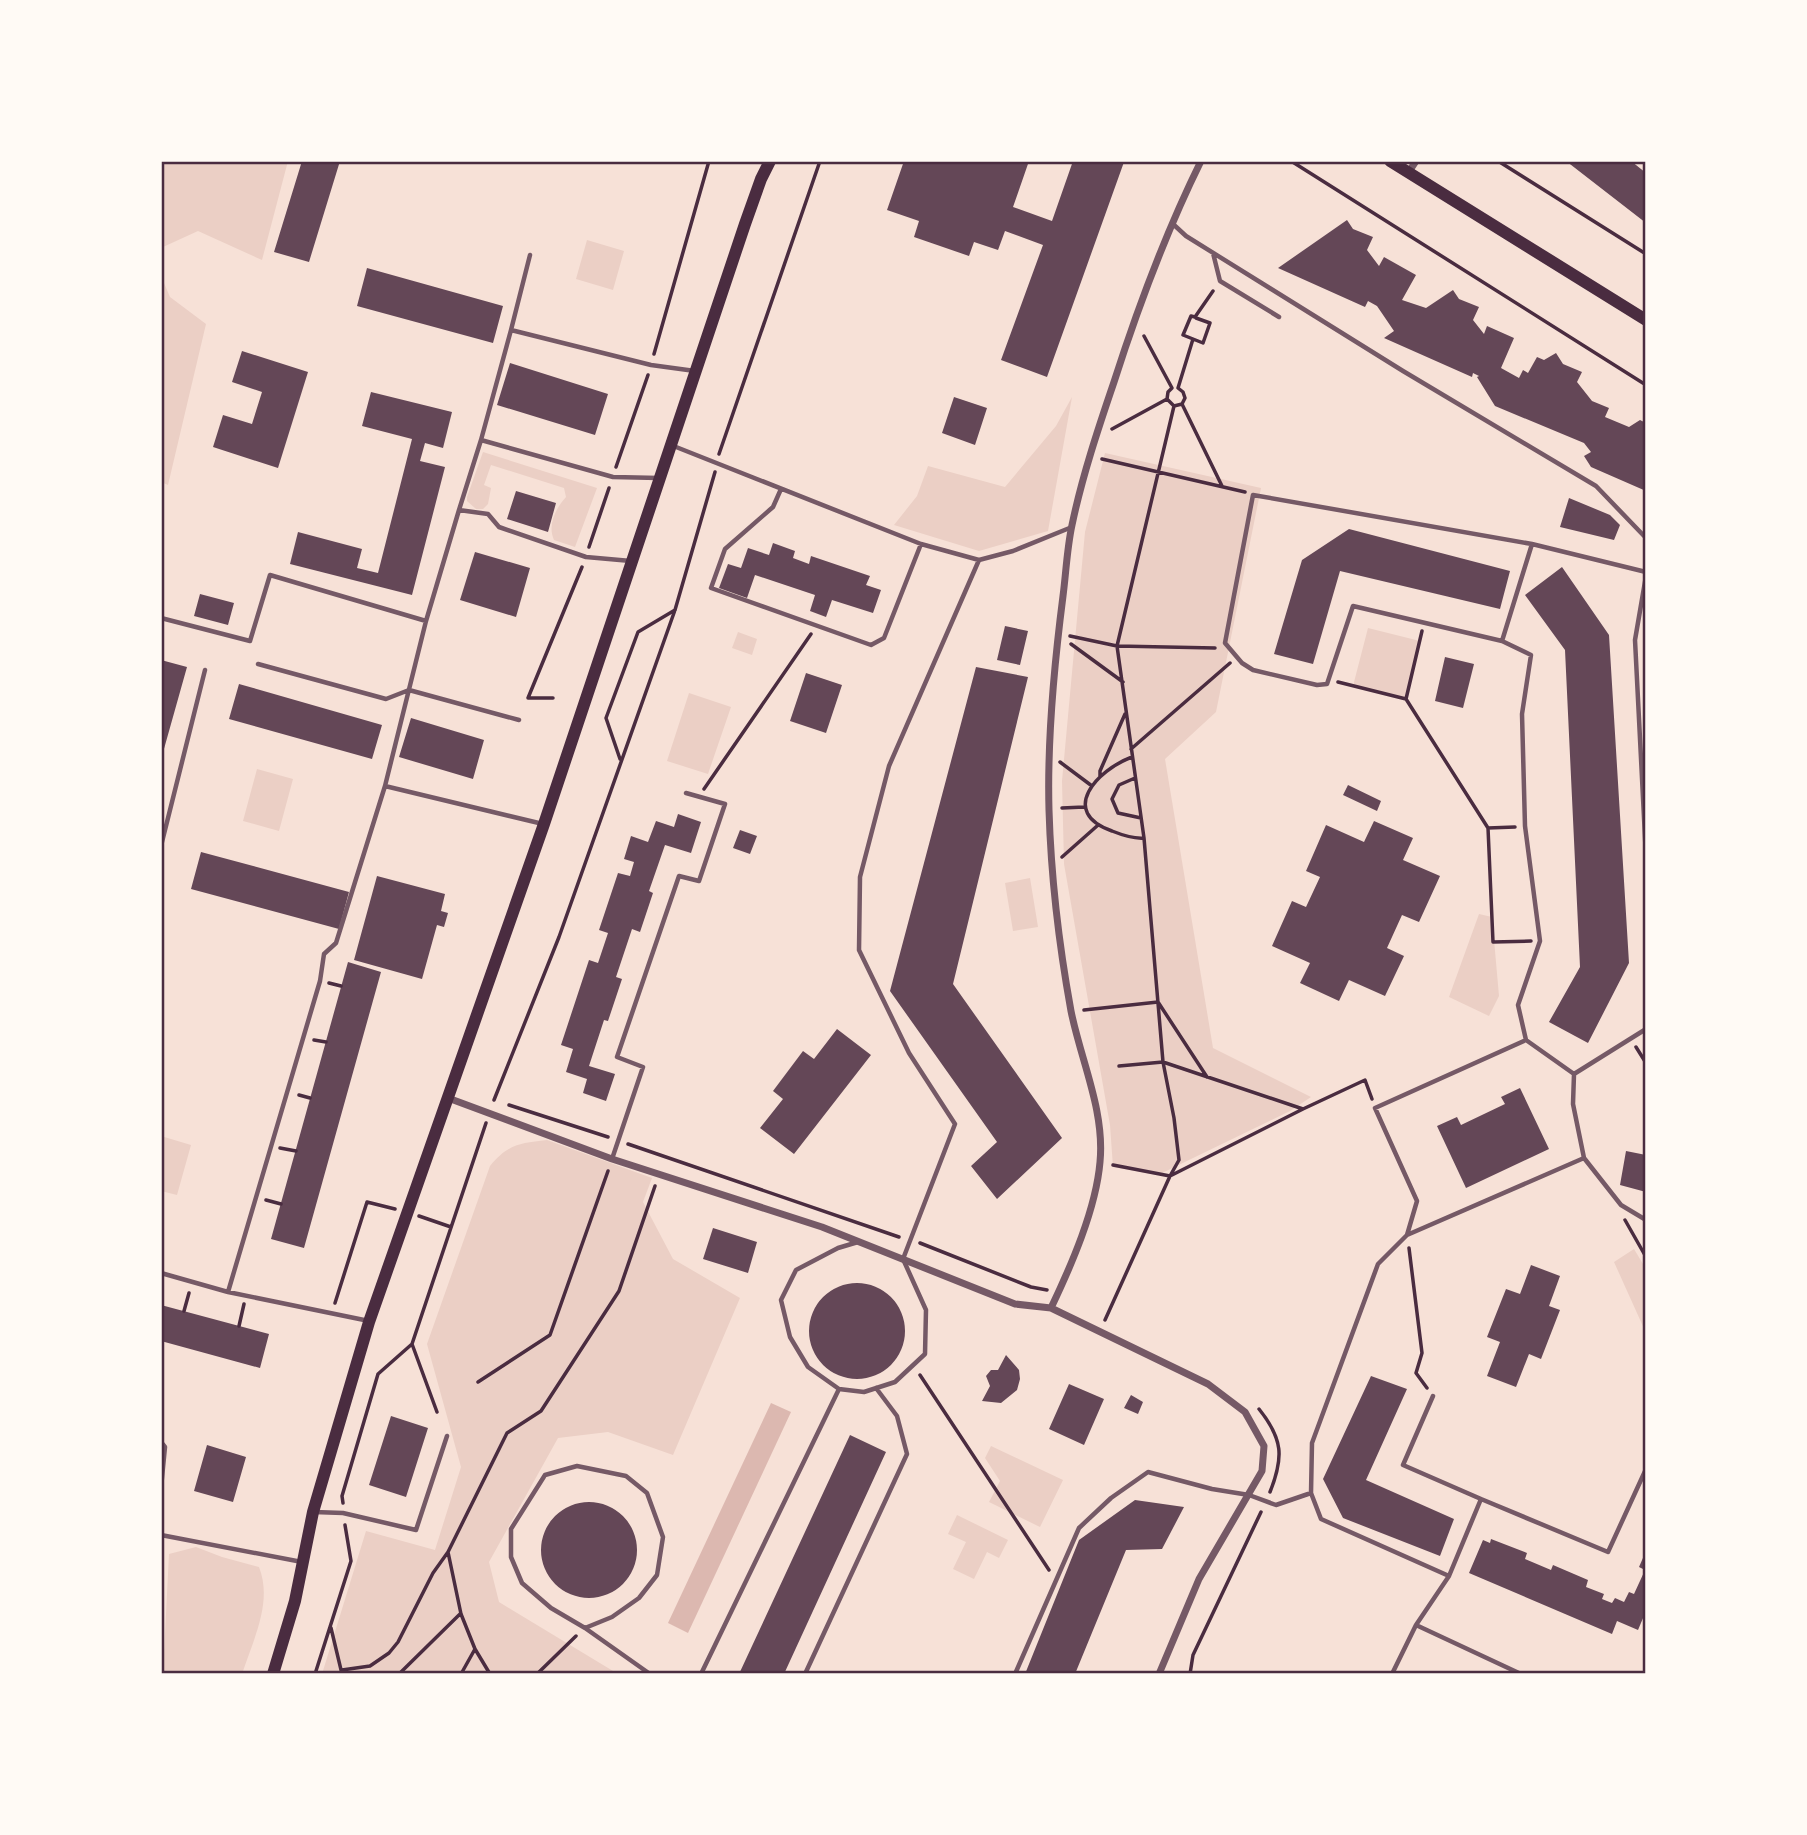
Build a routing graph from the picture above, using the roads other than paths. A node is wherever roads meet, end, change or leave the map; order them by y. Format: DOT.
graph roads {
  1 [pos="770,161"];
  2 [pos="1201,161"];
  3 [pos="1390,161"];
  4 [pos="1416,161"];
  5 [pos="1408,173"];
  6 [pos="1173,223"];
  7 [pos="1213,252"];
  8 [pos="530,255"];
  9 [pos="1279,317"];
  10 [pos="1646,320"];
  11 [pos="511,330"];
  12 [pos="696,371"];
  13 [pos="481,440"];
  14 [pos="671,445"];
  15 [pos="660,478"];
  16 [pos="781,489"];
  17 [pos="459,510"];
  18 [pos="1072,527"];
  19 [pos="1646,538"];
  20 [pos="921,544"];
  21 [pos="1532,544"];
  22 [pos="979,560"];
  23 [pos="632,561"];
  24 [pos="1646,574"];
  25 [pos="161,618"];
  26 [pos="426,621"];
  27 [pos="1502,641"];
  28 [pos="258,663"];
  29 [pos="205,670"];
  30 [pos="409,690"];
  31 [pos="519,720"];
  32 [pos="385,786"];
  33 [pos="686,793"];
  34 [pos="544,824"];
  35 [pos="161,846"];
  36 [pos="1646,857"];
  37 [pos="1646,1030"];
  38 [pos="1526,1040"];
  39 [pos="1574,1074"];
  40 [pos="448,1098"];
  41 [pos="612,1158"];
  42 [pos="1584,1158"];
  43 [pos="1646,1220"];
  44 [pos="1407,1235"];
  45 [pos="859,1242"];
  46 [pos="903,1259"];
  47 [pos="161,1273"];
  48 [pos="228,1292"];
  49 [pos="1051,1308"];
  50 [pos="369,1322"];
  51 [pos="876,1388"];
  52 [pos="839,1389"];
  53 [pos="1433,1396"];
  54 [pos="447,1436"];
  55 [pos="161,1442"];
  56 [pos="1646,1469"];
  57 [pos="161,1488"];
  58 [pos="1311,1493"];
  59 [pos="1250,1495"];
  60 [pos="1481,1499"];
  61 [pos="313,1512"];
  62 [pos="161,1535"];
  63 [pos="303,1563"];
  64 [pos="1448,1576"];
  65 [pos="1416,1625"];
  66 [pos="585,1628"];
  67 [pos="273,1674"];
  68 [pos="650,1674"];
  69 [pos="701,1674"];
  70 [pos="805,1674"];
  71 [pos="1015,1674"];
  72 [pos="1159,1674"];
  73 [pos="1392,1674"];
  74 [pos="1521,1674"];
  1 -- 12 [label="main road"];
  2 -- 6 [label="street"];
  3 -- 5 [label="main road"];
  4 -- 5 [label="street"];
  5 -- 10 [label="main road"];
  6 -- 7 [label="lane"];
  6 -- 18 [label="street"];
  7 -- 9 [label="lane"];
  7 -- 19 [label="lane"];
  8 -- 11 [label="lane"];
  11 -- 12 [label="lane"];
  11 -- 13 [label="lane"];
  12 -- 14 [label="main road"];
  13 -- 15 [label="lane"];
  13 -- 17 [label="lane"];
  14 -- 15 [label="main road"];
  14 -- 16 [label="lane"];
  15 -- 23 [label="main road"];
  16 -- 20 [label="lane"];
  16 -- 20 [label="lane"];
  17 -- 23 [label="lane"];
  17 -- 26 [label="lane"];
  18 -- 22 [label="lane"];
  18 -- 49 [label="street"];
  20 -- 22 [label="lane"];
  21 -- 24 [label="lane"];
  21 -- 27 [label="lane"];
  21 -- 27 [label="lane"];
  22 -- 46 [label="lane"];
  23 -- 34 [label="main road"];
  24 -- 36 [label="lane"];
  25 -- 26 [label="lane"];
  26 -- 30 [label="lane"];
  27 -- 38 [label="lane"];
  28 -- 30 [label="lane"];
  29 -- 35 [label="lane"];
  30 -- 31 [label="lane"];
  30 -- 32 [label="lane"];
  32 -- 34 [label="lane"];
  32 -- 48 [label="lane"];
  33 -- 41 [label="lane"];
  34 -- 40 [label="main road"];
  37 -- 39 [label="lane"];
  38 -- 39 [label="lane"];
  38 -- 44 [label="lane"];
  39 -- 42 [label="lane"];
  40 -- 41 [label="street"];
  40 -- 50 [label="main road"];
  41 -- 45 [label="street"];
  42 -- 43 [label="lane"];
  42 -- 44 [label="lane"];
  44 -- 58 [label="lane"];
  45 -- 46 [label="street"];
  45 -- 52 [label="lane"];
  46 -- 49 [label="street"];
  46 -- 51 [label="lane"];
  47 -- 48 [label="lane"];
  48 -- 50 [label="lane"];
  49 -- 59 [label="street"];
  50 -- 61 [label="main road"];
  51 -- 52 [label="lane"];
  51 -- 70 [label="lane"];
  52 -- 69 [label="lane"];
  53 -- 60 [label="lane"];
  54 -- 61 [label="lane"];
  55 -- 57 [label="lane"];
  56 -- 60 [label="lane"];
  58 -- 59 [label="lane"];
  58 -- 64 [label="lane"];
  59 -- 71 [label="lane"];
  59 -- 72 [label="street"];
  60 -- 64 [label="lane"];
  61 -- 63 [label="main road"];
  62 -- 63 [label="lane"];
  63 -- 67 [label="main road"];
  64 -- 65 [label="lane"];
  65 -- 73 [label="lane"];
  65 -- 74 [label="lane"];
  66 -- 66 [label="lane"];
  66 -- 68 [label="lane"];
}
